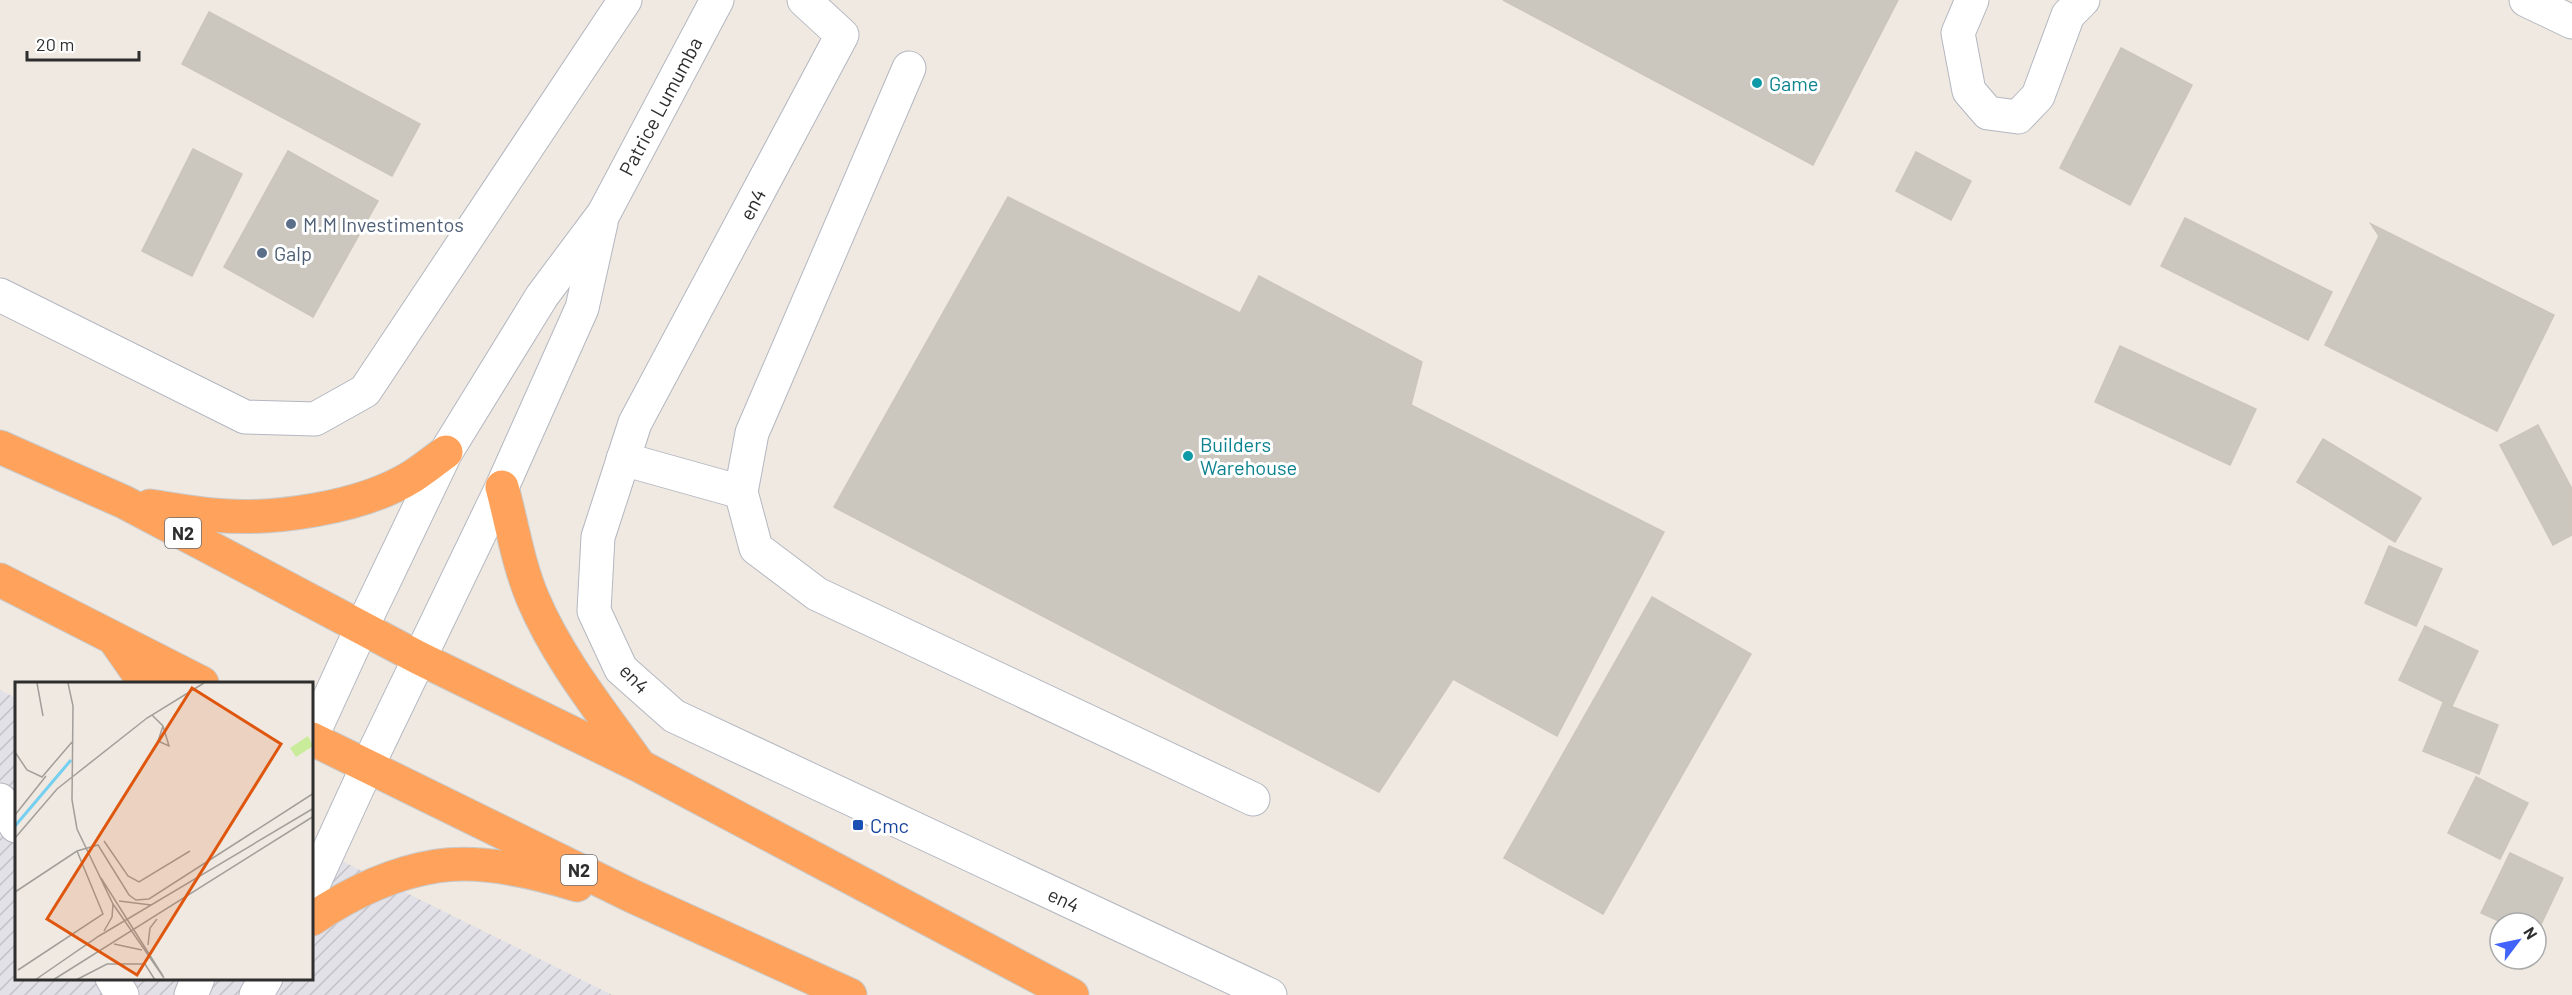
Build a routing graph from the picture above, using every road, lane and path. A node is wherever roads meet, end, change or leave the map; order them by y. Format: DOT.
graph roads {
  1 [pos="625,0"];
  2 [pos="717,0"];
  3 [pos="804,0"];
  4 [pos="1972,0"];
  5 [pos="2083,0"];
  6 [pos="2526,0"];
  7 [pos="2572,22"];
  8 [pos="909,68"];
  9 [pos="604,213"];
  10 [pos="0,295"];
  11 [pos="0,447"];
  12 [pos="446,452"];
  13 [pos="623,459"];
  14 [pos="502,487"];
  15 [pos="741,492"];
  16 [pos="124,502"];
  17 [pos="0,580"];
  18 [pos="362,627"];
  19 [pos="113,638"];
  20 [pos="420,658"];
  21 [pos="144,682"];
  22 [pos="200,682"];
  23 [pos="314,734"];
  24 [pos="314,739"];
  25 [pos="368,765"];
  26 [pos="640,766"];
  27 [pos="1253,799"];
  28 [pos="0,800"];
  29 [pos="15,824"];
  30 [pos="314,883"];
  31 [pos="632,896"];
  32 [pos="314,918"];
  33 [pos="113,980"];
  34 [pos="197,980"];
  35 [pos="265,980"];
  36 [pos="122,995"];
  37 [pos="191,995"];
  38 [pos="256,995"];
  39 [pos="850,995"];
  40 [pos="1072,995"];
  41 [pos="1270,995"];
  1 -- 10 [label="street"];
  2 -- 9 [label="street, Patrice Lumumba"];
  3 -- 13 [label="street, en4"];
  4 -- 5 [label="street"];
  6 -- 7 [label="street"];
  8 -- 15 [label="street"];
  9 -- 12 [label="street"];
  9 -- 14 [label="street"];
  11 -- 16 [label="highway, N2"];
  12 -- 16 [label="highway"];
  12 -- 18 [label="street"];
  13 -- 15 [label="street"];
  13 -- 41 [label="street, en4"];
  14 -- 20 [label="street"];
  14 -- 26 [label="highway"];
  15 -- 27 [label="street"];
  16 -- 18 [label="highway, N2"];
  17 -- 19 [label="highway"];
  18 -- 20 [label="highway, N2"];
  18 -- 23 [label="street"];
  19 -- 21 [label="highway"];
  19 -- 22 [label="highway"];
  20 -- 25 [label="street"];
  20 -- 26 [label="highway, N2"];
  24 -- 25 [label="highway, N2"];
  25 -- 30 [label="street"];
  25 -- 31 [label="highway, N2"];
  26 -- 40 [label="highway, N2"];
  28 -- 29 [label="street"];
  31 -- 32 [label="highway"];
  31 -- 39 [label="highway, N2"];
  33 -- 36 [label="street"];
  34 -- 37 [label="street"];
  35 -- 38 [label="street"];
}
